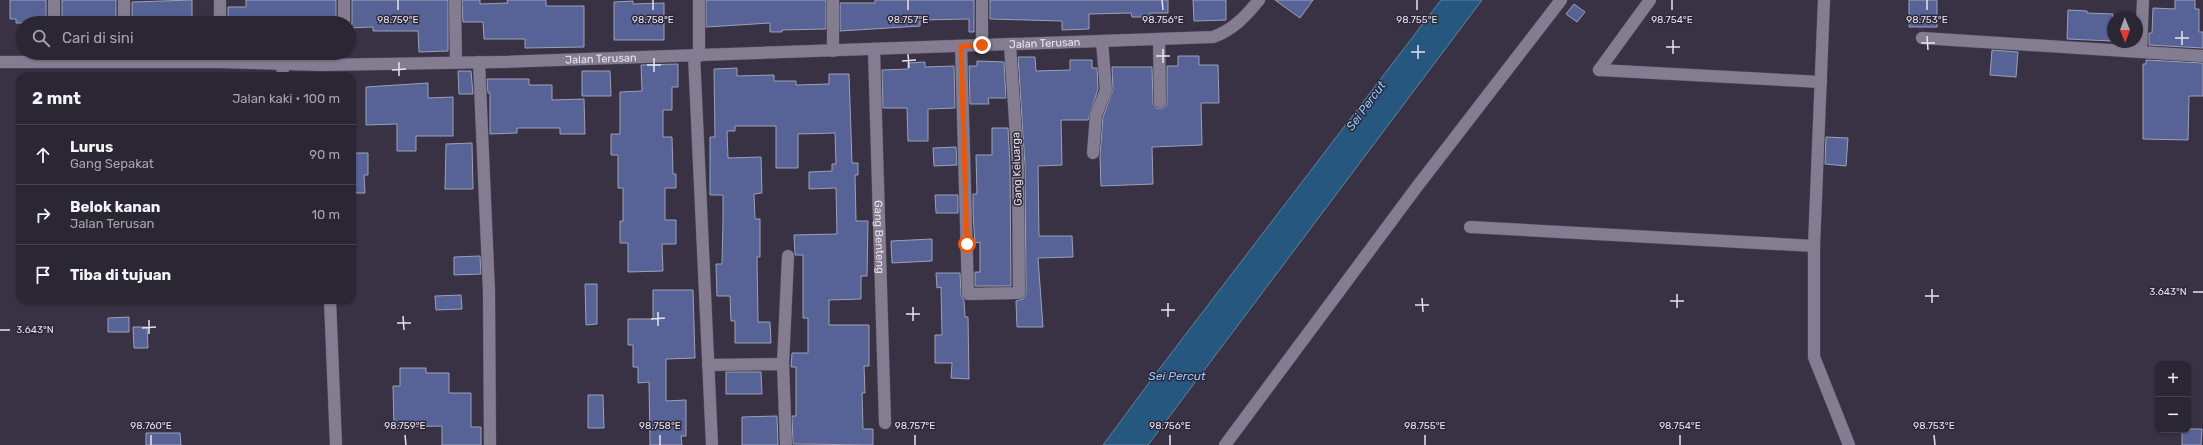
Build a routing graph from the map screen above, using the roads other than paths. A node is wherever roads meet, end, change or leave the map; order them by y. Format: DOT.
graph roads {
  1 [pos="54,0"];
  2 [pos="124,0"];
  3 [pos="220,0"];
  4 [pos="344,0"];
  5 [pos="455,0"];
  6 [pos="698,0"];
  7 [pos="833,0"];
  8 [pos="982,0"];
  9 [pos="1259,0"];
  10 [pos="1561,0"];
  11 [pos="1650,0"];
  12 [pos="1824,0"];
  13 [pos="2143,0"];
  14 [pos="54,16"];
  15 [pos="124,16"];
  16 [pos="220,16"];
  17 [pos="344,16"];
  18 [pos="1922,38"];
  19 [pos="1160,39"];
  20 [pos="1102,41"];
  21 [pos="982,45"];
  22 [pos="1010,45"];
  23 [pos="961,46"];
  24 [pos="874,50"];
  25 [pos="833,52"];
  26 [pos="2141,52"];
  27 [pos="696,56"];
  28 [pos="2203,56"];
  29 [pos="356,59"];
  30 [pos="27,60"];
  31 [pos="234,60"];
  32 [pos="341,60"];
  33 [pos="0,62"];
  34 [pos="456,62"];
  35 [pos="479,62"];
  36 [pos="282,70"];
  37 [pos="321,70"];
  38 [pos="1822,82"];
  39 [pos="1160,102"];
  40 [pos="1093,153"];
  41 [pos="1470,227"];
  42 [pos="1814,246"];
  43 [pos="788,256"];
  44 [pos="330,304"];
  45 [pos="783,364"];
  46 [pos="708,365"];
  47 [pos="885,423"];
  48 [pos="336,445"];
  49 [pos="490,445"];
  50 [pos="712,445"];
  51 [pos="786,445"];
  52 [pos="1225,445"];
  53 [pos="1849,445"];
  1 -- 14 [label="street"];
  2 -- 15 [label="street"];
  3 -- 16 [label="street"];
  4 -- 17 [label="street"];
  5 -- 34 [label="street"];
  6 -- 27 [label="street"];
  7 -- 25 [label="street"];
  8 -- 21 [label="street"];
  9 -- 19 [label="street, Jalan Terusan"];
  10 -- 52 [label="street"];
  11 -- 38 [label="street"];
  12 -- 38 [label="street"];
  13 -- 26 [label="street"];
  18 -- 26 [label="street"];
  19 -- 20 [label="street, Jalan Terusan"];
  19 -- 39 [label="street"];
  20 -- 22 [label="street, Jalan Terusan"];
  20 -- 40 [label="street"];
  21 -- 22 [label="street, Jalan Terusan"];
  21 -- 23 [label="street, Jalan Terusan"];
  22 -- 23 [label="street, Gang Keluarga"];
  23 -- 24 [label="street, Jalan Terusan"];
  24 -- 25 [label="street, Jalan Terusan"];
  24 -- 47 [label="street, Gang Benteng"];
  25 -- 27 [label="street, Jalan Terusan"];
  26 -- 28 [label="street"];
  27 -- 35 [label="street, Jalan Terusan"];
  27 -- 46 [label="street"];
  29 -- 34 [label="street, Jalan Terusan"];
  30 -- 33 [label="street, Jalan Terusan"];
  31 -- 36 [label="street, Jalan Terusan"];
  32 -- 37 [label="street, Jalan Terusan"];
  34 -- 35 [label="street, Jalan Terusan"];
  35 -- 49 [label="street"];
  36 -- 37 [label="street, Jalan Terusan"];
  38 -- 42 [label="street"];
  41 -- 42 [label="street"];
  42 -- 53 [label="street"];
  43 -- 45 [label="street"];
  44 -- 48 [label="street"];
  45 -- 46 [label="street"];
  45 -- 51 [label="street"];
  46 -- 50 [label="street"];
}
